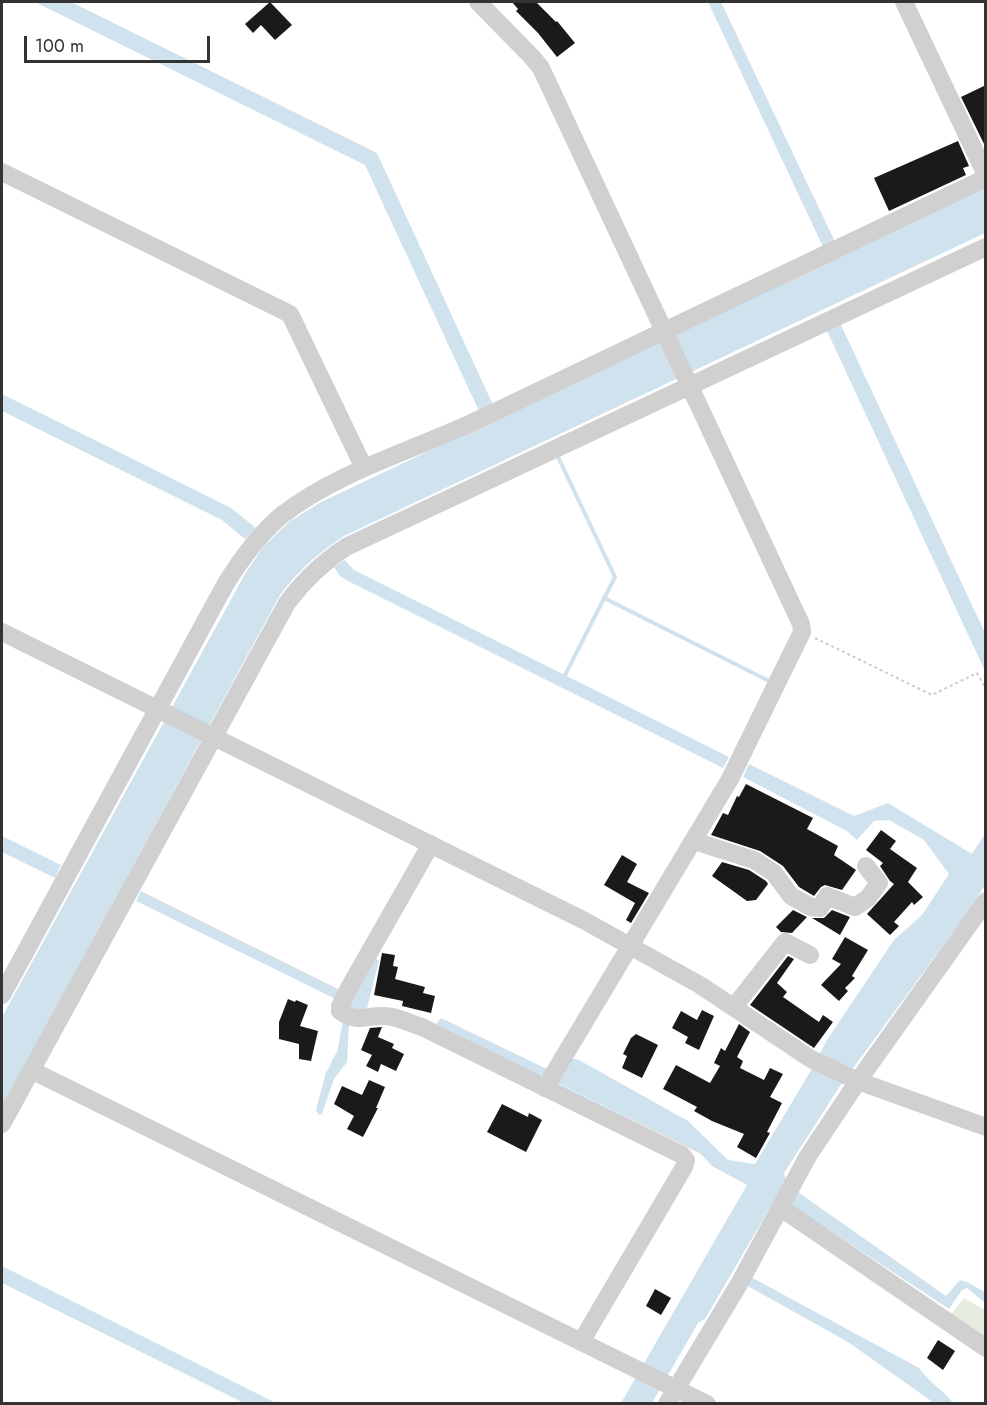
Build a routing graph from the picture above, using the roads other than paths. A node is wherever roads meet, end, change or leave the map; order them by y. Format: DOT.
graph roads {
  1 [pos="478,2"];
  2 [pos="904,2"];
  3 [pos="2,172"];
  4 [pos="986,176"];
  5 [pos="986,247"];
  6 [pos="665,332"];
  7 [pos="689,383"];
  8 [pos="364,468"];
  9 [pos="2,632"];
  10 [pos="162,711"];
  11 [pos="212,735"];
  12 [pos="694,841"];
  13 [pos="431,844"];
  14 [pos="866,866"];
  15 [pos="986,901"];
  16 [pos="630,947"];
  17 [pos="810,955"];
  18 [pos="2,995"];
  19 [pos="734,1007"];
  20 [pos="31,1070"];
  21 [pos="854,1079"];
  22 [pos="544,1088"];
  23 [pos="2,1124"];
  24 [pos="986,1126"];
  25 [pos="781,1208"];
  26 [pos="581,1342"];
  27 [pos="986,1348"];
  28 [pos="670,1392"];
  29 [pos="707,1404"];
  1 -- 6 [label="street"];
  2 -- 4 [label="street"];
  3 -- 8 [label="street"];
  4 -- 6 [label="street"];
  5 -- 7 [label="street"];
  6 -- 7 [label="street"];
  6 -- 8 [label="street"];
  7 -- 11 [label="street"];
  7 -- 12 [label="street"];
  8 -- 10 [label="street"];
  9 -- 10 [label="street"];
  10 -- 11 [label="street"];
  10 -- 18 [label="street"];
  11 -- 13 [label="street"];
  11 -- 20 [label="street"];
  12 -- 14 [label="street"];
  12 -- 16 [label="street"];
  13 -- 16 [label="street"];
  13 -- 22 [label="street"];
  15 -- 21 [label="street"];
  16 -- 19 [label="street"];
  16 -- 22 [label="street"];
  17 -- 19 [label="street"];
  19 -- 21 [label="street"];
  20 -- 23 [label="street"];
  20 -- 26 [label="street"];
  21 -- 24 [label="street"];
  21 -- 25 [label="street"];
  22 -- 26 [label="street"];
  25 -- 27 [label="street"];
  25 -- 28 [label="street"];
  26 -- 28 [label="street"];
  28 -- 29 [label="street"];
}
